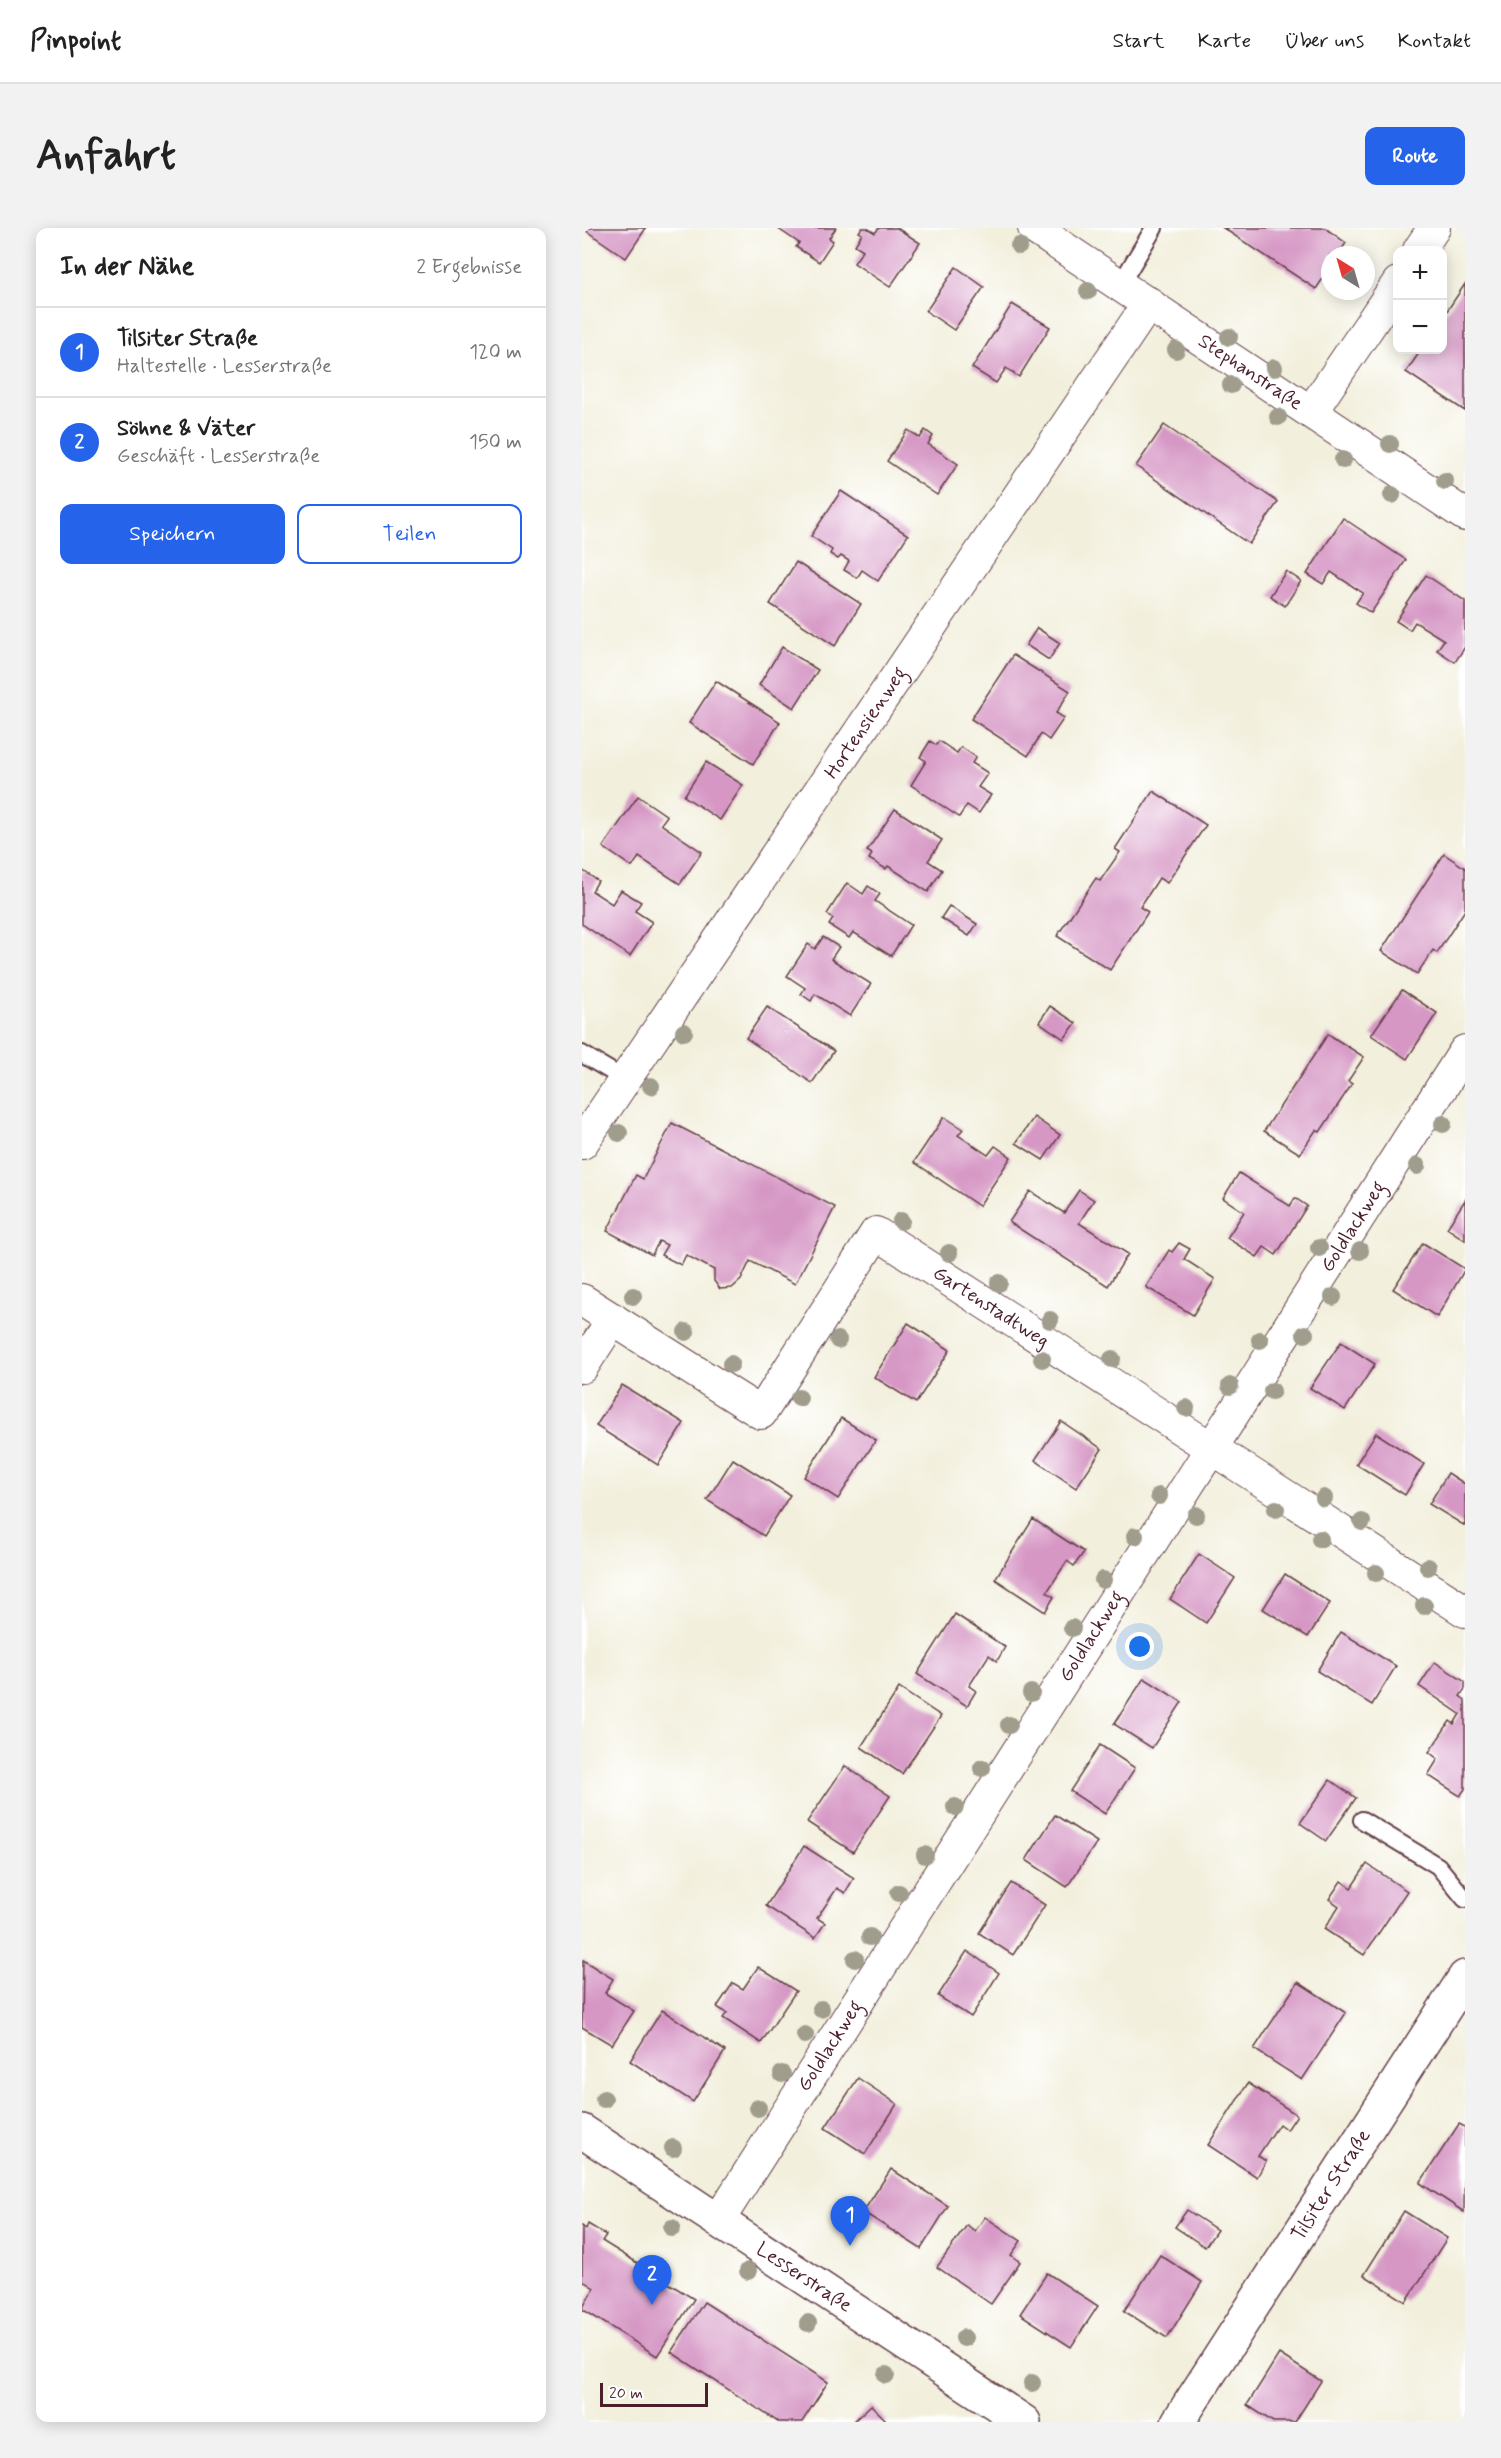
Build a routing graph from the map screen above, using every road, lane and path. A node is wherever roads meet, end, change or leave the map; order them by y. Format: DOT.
graph roads {
  1 [pos="1034,228"];
  2 [pos="1154,228"];
  3 [pos="1434,228"];
  4 [pos="1422,246"];
  5 [pos="1120,285"];
  6 [pos="1393,290"];
  7 [pos="1149,303"];
  8 [pos="1311,412"];
  9 [pos="1465,515"];
  10 [pos="1465,1051"];
  11 [pos="582,1054"];
  12 [pos="624,1079"];
  13 [pos="582,1143"];
  14 [pos="582,1300"];
  15 [pos="613,1319"];
  16 [pos="582,1366"];
  17 [pos="1212,1448"];
  18 [pos="1465,1611"];
  19 [pos="1362,1820"];
  20 [pos="1465,1899"];
  21 [pos="1465,1977"];
  22 [pos="582,2131"];
  23 [pos="718,2220"];
  24 [pos="1024,2422"];
  25 [pos="1178,2422"];
  1 -- 5 [label="street, Stephanstraße"];
  2 -- 5 [label="lane"];
  3 -- 4 [label="street"];
  5 -- 7 [label="street, Stephanstraße"];
  6 -- 8 [label="street"];
  7 -- 8 [label="street, Stephanstraße"];
  7 -- 12 [label="street, Hortensienweg"];
  8 -- 9 [label="street, Stephanstraße"];
  10 -- 17 [label="street, Goldlackweg"];
  11 -- 12 [label="lane"];
  12 -- 13 [label="street, Hortensienweg"];
  14 -- 15 [label="street, Gartenstadtweg"];
  15 -- 16 [label="street"];
  15 -- 17 [label="street, Gartenstadtweg"];
  17 -- 18 [label="street, Gartenstadtweg"];
  17 -- 23 [label="street, Goldlackweg"];
  19 -- 20 [label="lane"];
  21 -- 25 [label="main road, Tilsiter Straße"];
  22 -- 23 [label="main road, Lesserstraße"];
  23 -- 24 [label="main road, Lesserstraße"];
}
